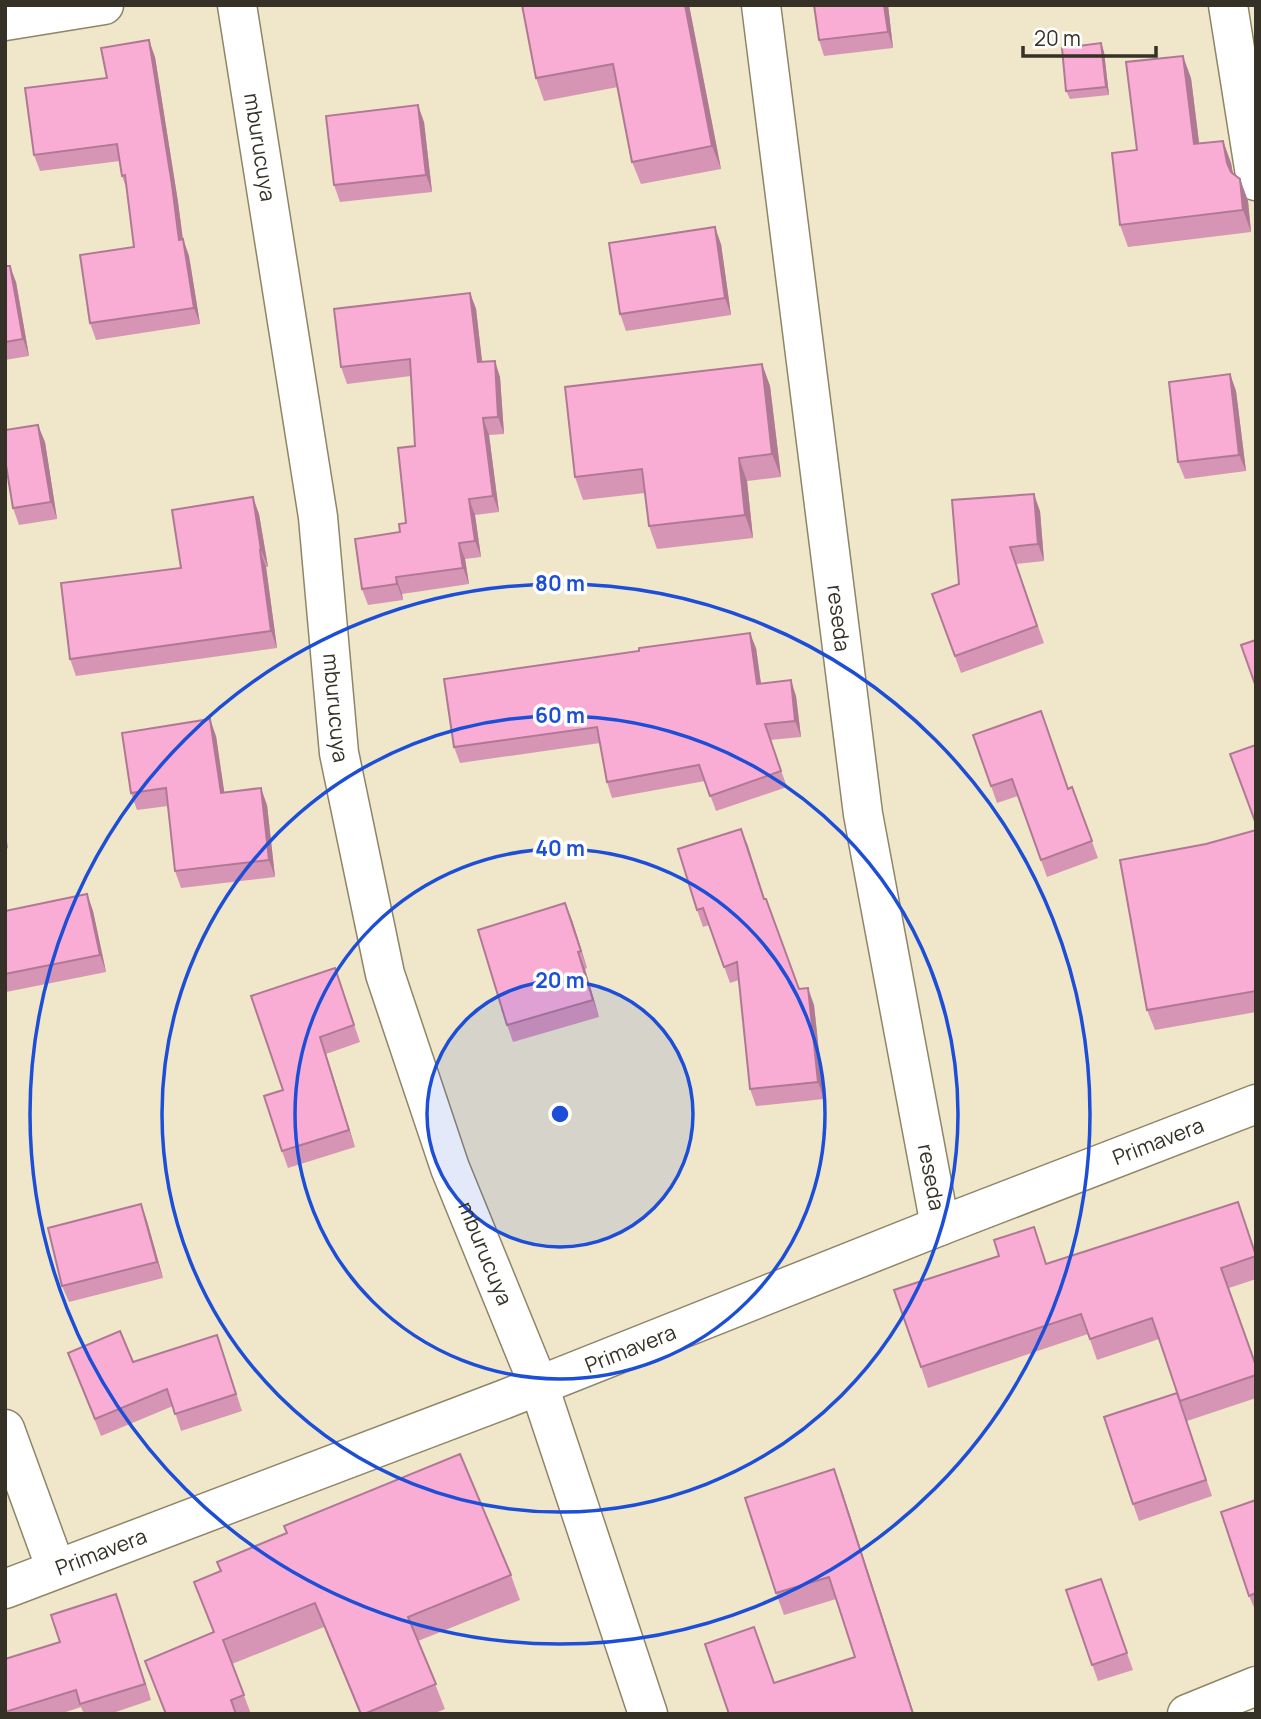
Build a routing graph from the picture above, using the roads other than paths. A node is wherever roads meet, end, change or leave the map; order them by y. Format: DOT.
graph roads {
  1 [pos="104,5"];
  2 [pos="237,5"];
  3 [pos="761,5"];
  4 [pos="1228,5"];
  5 [pos="5,21"];
  6 [pos="1256,181"];
  7 [pos="1256,1104"];
  8 [pos="940,1226"];
  9 [pos="539,1386"];
  10 [pos="5,1429"];
  11 [pos="56,1569"];
  12 [pos="5,1589"];
  13 [pos="1256,1686"];
  14 [pos="648,1714"];
  15 [pos="1187,1714"];
  1 -- 5 [label="street"];
  2 -- 9 [label="street, mburucuya"];
  3 -- 8 [label="street, reseda"];
  4 -- 6 [label="street"];
  7 -- 8 [label="street, Primavera"];
  8 -- 9 [label="street, Primavera"];
  9 -- 11 [label="street, Primavera"];
  9 -- 14 [label="street, mburucuya"];
  10 -- 11 [label="street"];
  11 -- 12 [label="street, Primavera"];
  13 -- 15 [label="street"];
}
